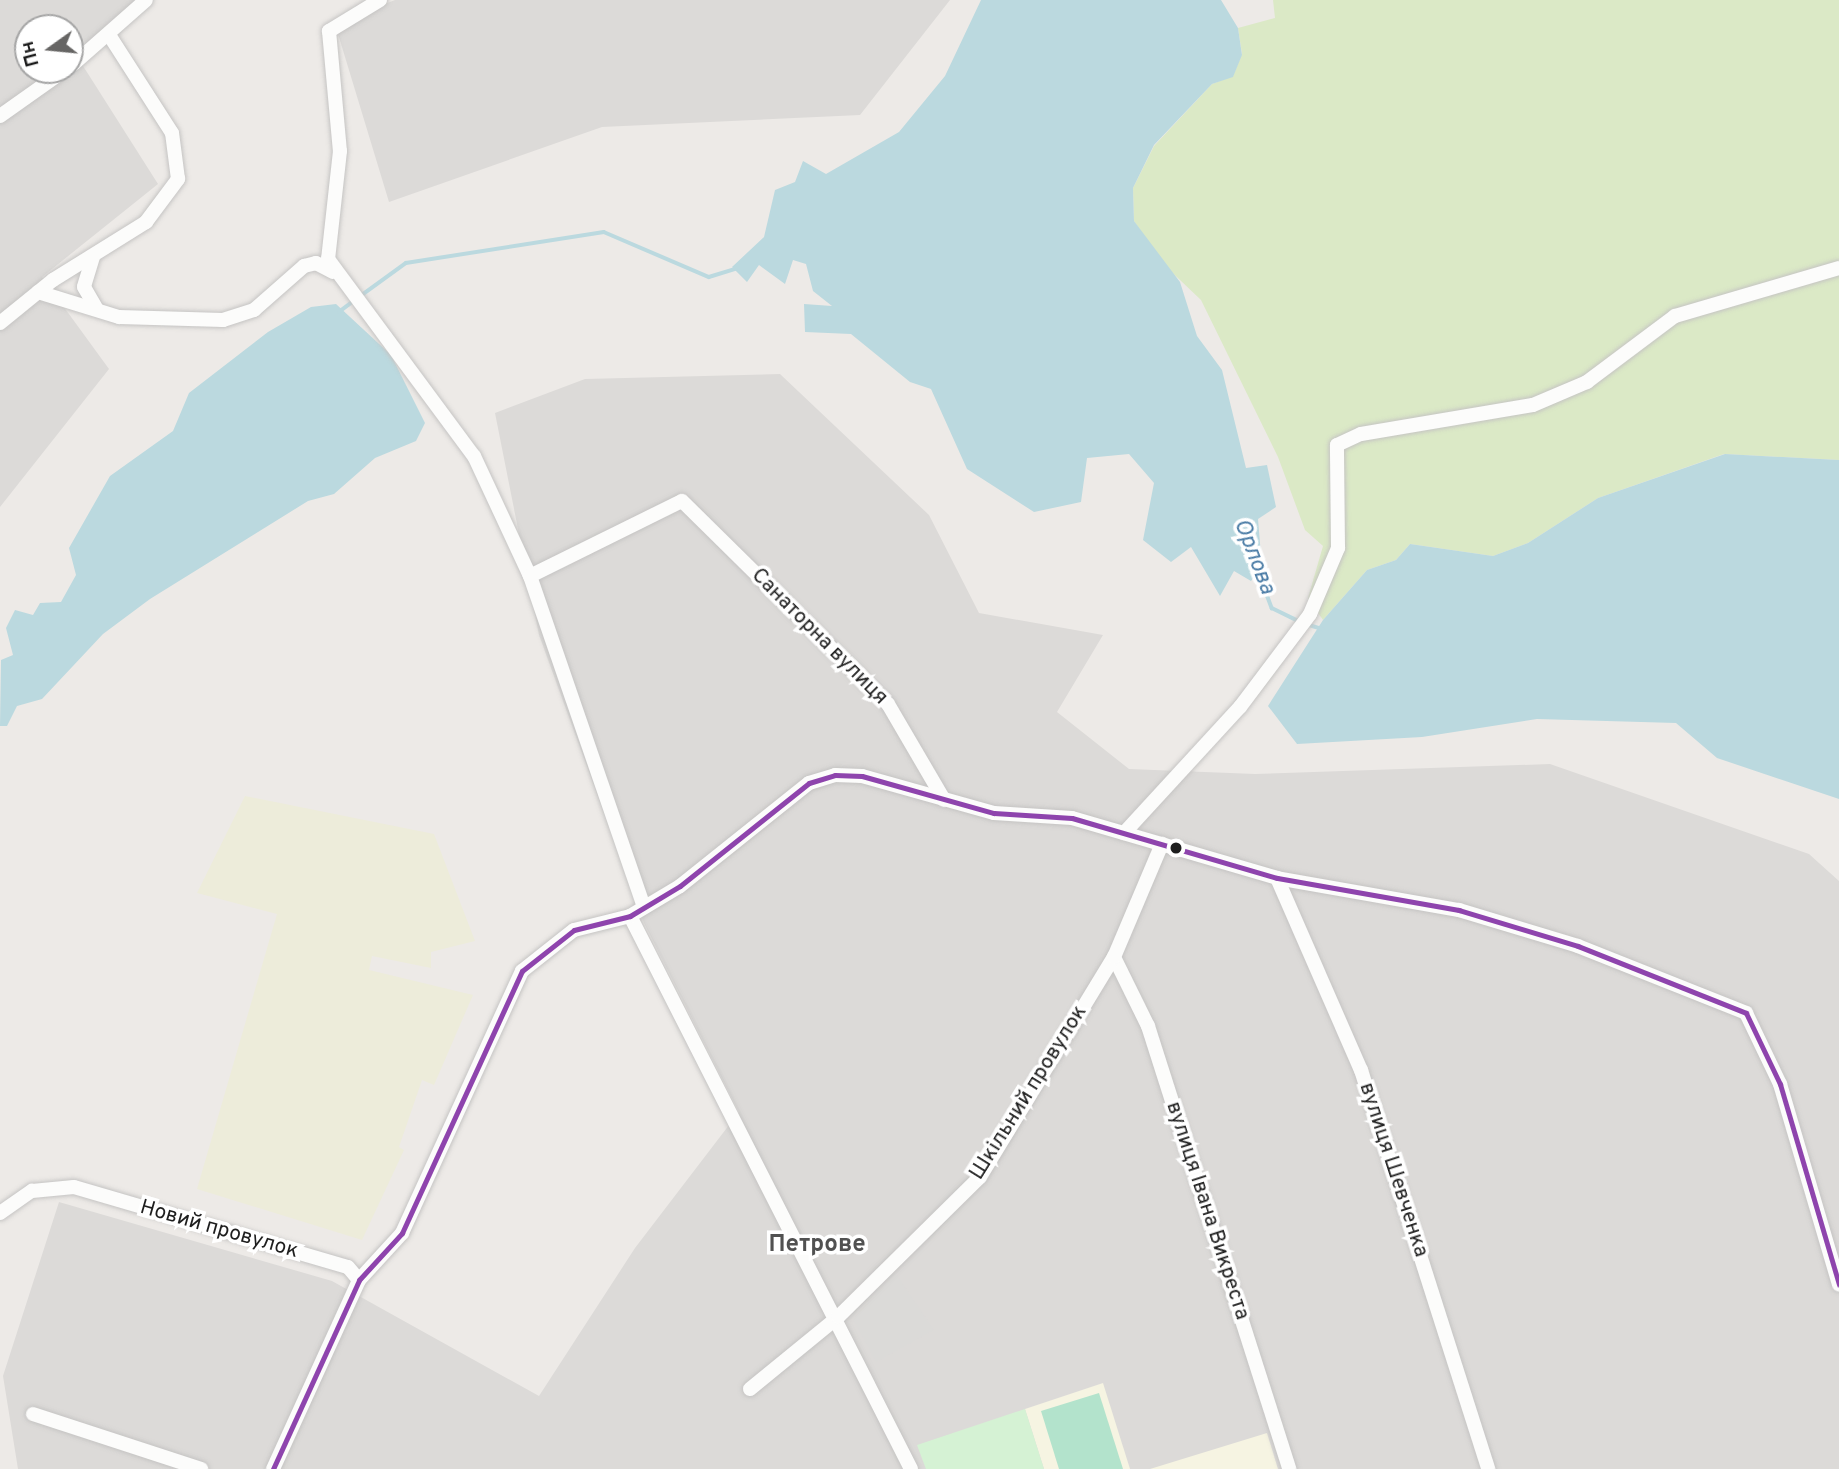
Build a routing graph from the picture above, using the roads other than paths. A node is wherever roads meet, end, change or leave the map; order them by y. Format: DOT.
graph roads {
  1 [pos="146,0"];
  2 [pos="380,0"];
  3 [pos="109,35"];
  4 [pos="84,56"];
  5 [pos="45,84"];
  6 [pos="0,116"];
  7 [pos="93,256"];
  8 [pos="1839,268"];
  9 [pos="333,272"];
  10 [pos="38,292"];
  11 [pos="98,310"];
  12 [pos="0,323"];
  13 [pos="530,576"];
  14 [pos="944,800"];
  15 [pos="1124,833"];
  16 [pos="1162,844"];
  17 [pos="1277,878"];
  18 [pos="644,908"];
  19 [pos="630,916"];
  20 [pos="1114,957"];
  21 [pos="0,1213"];
  22 [pos="359,1280"];
  23 [pos="1839,1285"];
  24 [pos="838,1317"];
  25 [pos="750,1389"];
  26 [pos="33,1414"];
  27 [pos="201,1469"];
  28 [pos="273,1469"];
  29 [pos="911,1469"];
  30 [pos="1289,1469"];
  31 [pos="1488,1469"];
  1 -- 3 [label="street"];
  2 -- 9 [label="street"];
  3 -- 4 [label="street"];
  3 -- 7 [label="street"];
  5 -- 6 [label="street"];
  7 -- 10 [label="street"];
  7 -- 11 [label="street"];
  8 -- 15 [label="street"];
  9 -- 11 [label="street"];
  9 -- 13 [label="street"];
  10 -- 11 [label="street"];
  10 -- 12 [label="street"];
  13 -- 14 [label="street, Санаторна вулиця"];
  13 -- 18 [label="street"];
  14 -- 15 [label="street"];
  14 -- 18 [label="street"];
  15 -- 16 [label="street"];
  16 -- 17 [label="street"];
  16 -- 20 [label="street, Шкільний провулок"];
  17 -- 23 [label="street"];
  17 -- 31 [label="street, вулиця Шевченка"];
  18 -- 19 [label="street"];
  19 -- 22 [label="street"];
  19 -- 24 [label="street"];
  20 -- 24 [label="street, Шкільний провулок"];
  20 -- 30 [label="street, вулиця Івана Викреста"];
  21 -- 22 [label="street, Новий провулок"];
  22 -- 28 [label="street"];
  24 -- 25 [label="street, Шкільний провулок"];
  24 -- 29 [label="street"];
  26 -- 27 [label="street"];
}
